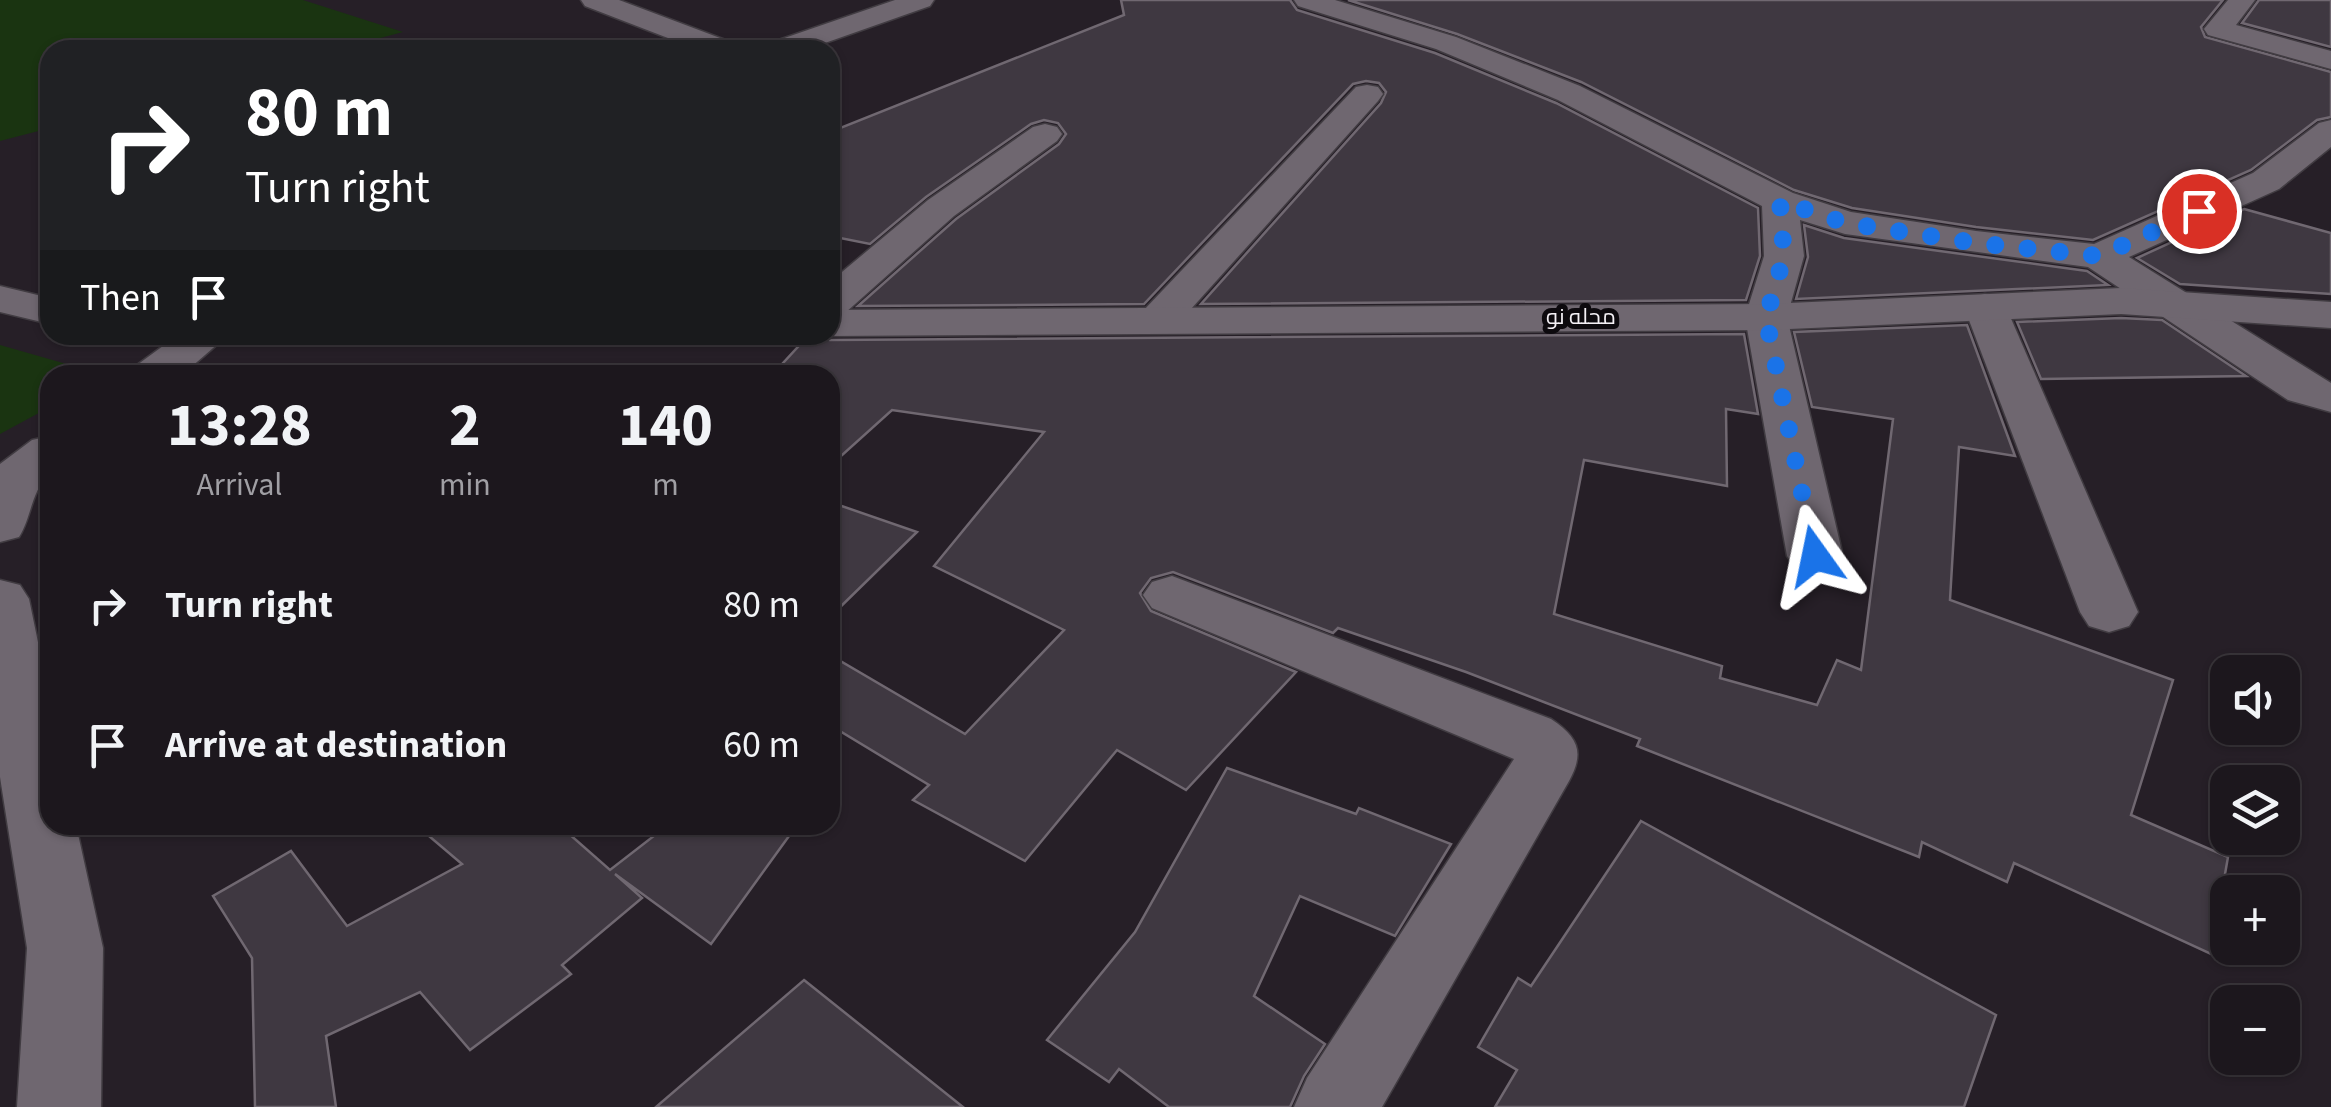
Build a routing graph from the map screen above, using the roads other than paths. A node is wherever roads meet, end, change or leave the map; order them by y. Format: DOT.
graph roads {
  1 [pos="594,0"];
  2 [pos="921,0"];
  3 [pos="1307,0"];
  4 [pos="2242,0"];
  5 [pos="700,40"];
  6 [pos="805,40"];
  7 [pos="2331,60"];
  8 [pos="1367,94"];
  9 [pos="2331,130"];
  10 [pos="1045,134"];
  11 [pos="1780,201"];
  12 [pos="2099,256"];
  13 [pos="840,295"];
  14 [pos="2171,303"];
  15 [pos="1984,307"];
  16 [pos="2331,315"];
  17 [pos="1766,318"];
  18 [pos="1158,320"];
  19 [pos="840,323"];
  20 [pos="192,345"];
  21 [pos="166,365"];
  22 [pos="2331,398"];
  23 [pos="40,459"];
  24 [pos="0,525"];
  25 [pos="1815,556"];
  26 [pos="1172,595"];
  27 [pos="0,599"];
  28 [pos="2110,612"];
  29 [pos="40,814"];
  30 [pos="44,835"];
  31 [pos="60,1107"];
  32 [pos="1336,1107"];
  1 -- 5 [label="street"];
  2 -- 6 [label="street"];
  3 -- 11 [label="street"];
  4 -- 7 [label="street"];
  8 -- 18 [label="street"];
  9 -- 12 [label="street"];
  10 -- 13 [label="street"];
  11 -- 12 [label="street"];
  11 -- 17 [label="street"];
  12 -- 14 [label="street"];
  14 -- 15 [label="street, محله نو"];
  14 -- 16 [label="street, محله نو"];
  14 -- 22 [label="street"];
  15 -- 17 [label="street, محله نو"];
  15 -- 28 [label="street"];
  17 -- 18 [label="street, محله نو"];
  17 -- 25 [label="street"];
  18 -- 19 [label="street, محله نو"];
  20 -- 21 [label="street"];
  23 -- 24 [label="street"];
  26 -- 32 [label="street"];
  27 -- 29 [label="street"];
  30 -- 31 [label="street"];
}
